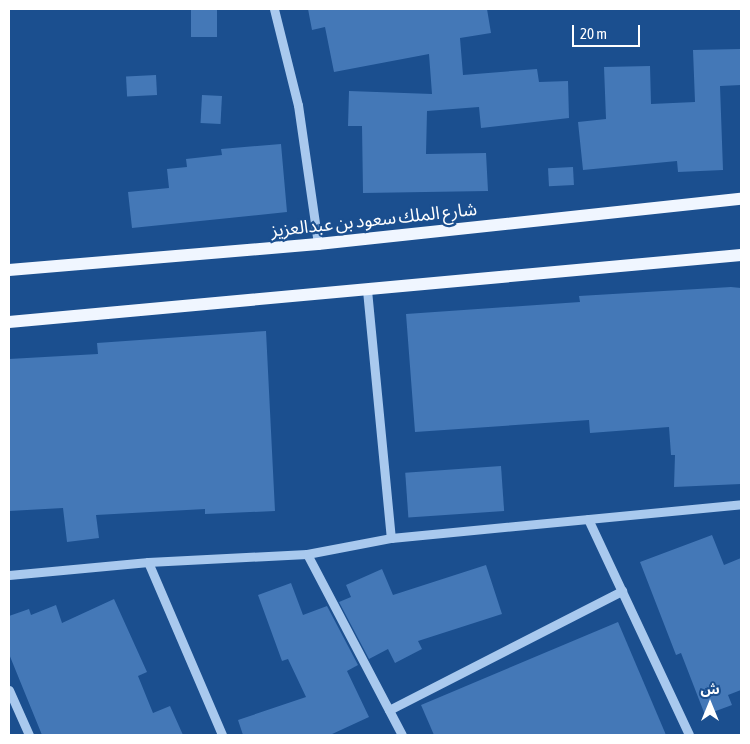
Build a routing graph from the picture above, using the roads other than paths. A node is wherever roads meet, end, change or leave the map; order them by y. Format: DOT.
graph roads {
  1 [pos="274,9"];
  2 [pos="741,199"];
  3 [pos="318,244"];
  4 [pos="741,256"];
  5 [pos="9,270"];
  6 [pos="367,290"];
  7 [pos="9,322"];
  8 [pos="741,504"];
  9 [pos="588,519"];
  10 [pos="391,538"];
  11 [pos="307,554"];
  12 [pos="148,562"];
  13 [pos="9,575"];
  14 [pos="622,591"];
  15 [pos="9,690"];
  16 [pos="389,710"];
  17 [pos="29,735"];
  18 [pos="222,735"];
  19 [pos="402,735"];
  20 [pos="689,735"];
  1 -- 3 [label="street"];
  2 -- 3 [label="main road, شارع الملك سعود بن عبدالعزيز"];
  3 -- 5 [label="main road, شارع الملك سعود بن عبدالعزيز"];
  4 -- 6 [label="main road"];
  6 -- 7 [label="main road"];
  6 -- 10 [label="street"];
  8 -- 9 [label="street"];
  9 -- 10 [label="street"];
  9 -- 14 [label="street"];
  10 -- 11 [label="street"];
  11 -- 12 [label="street"];
  11 -- 16 [label="street"];
  12 -- 13 [label="street"];
  12 -- 18 [label="street"];
  14 -- 16 [label="street"];
  14 -- 20 [label="street"];
  15 -- 17 [label="street"];
  16 -- 19 [label="street"];
}
